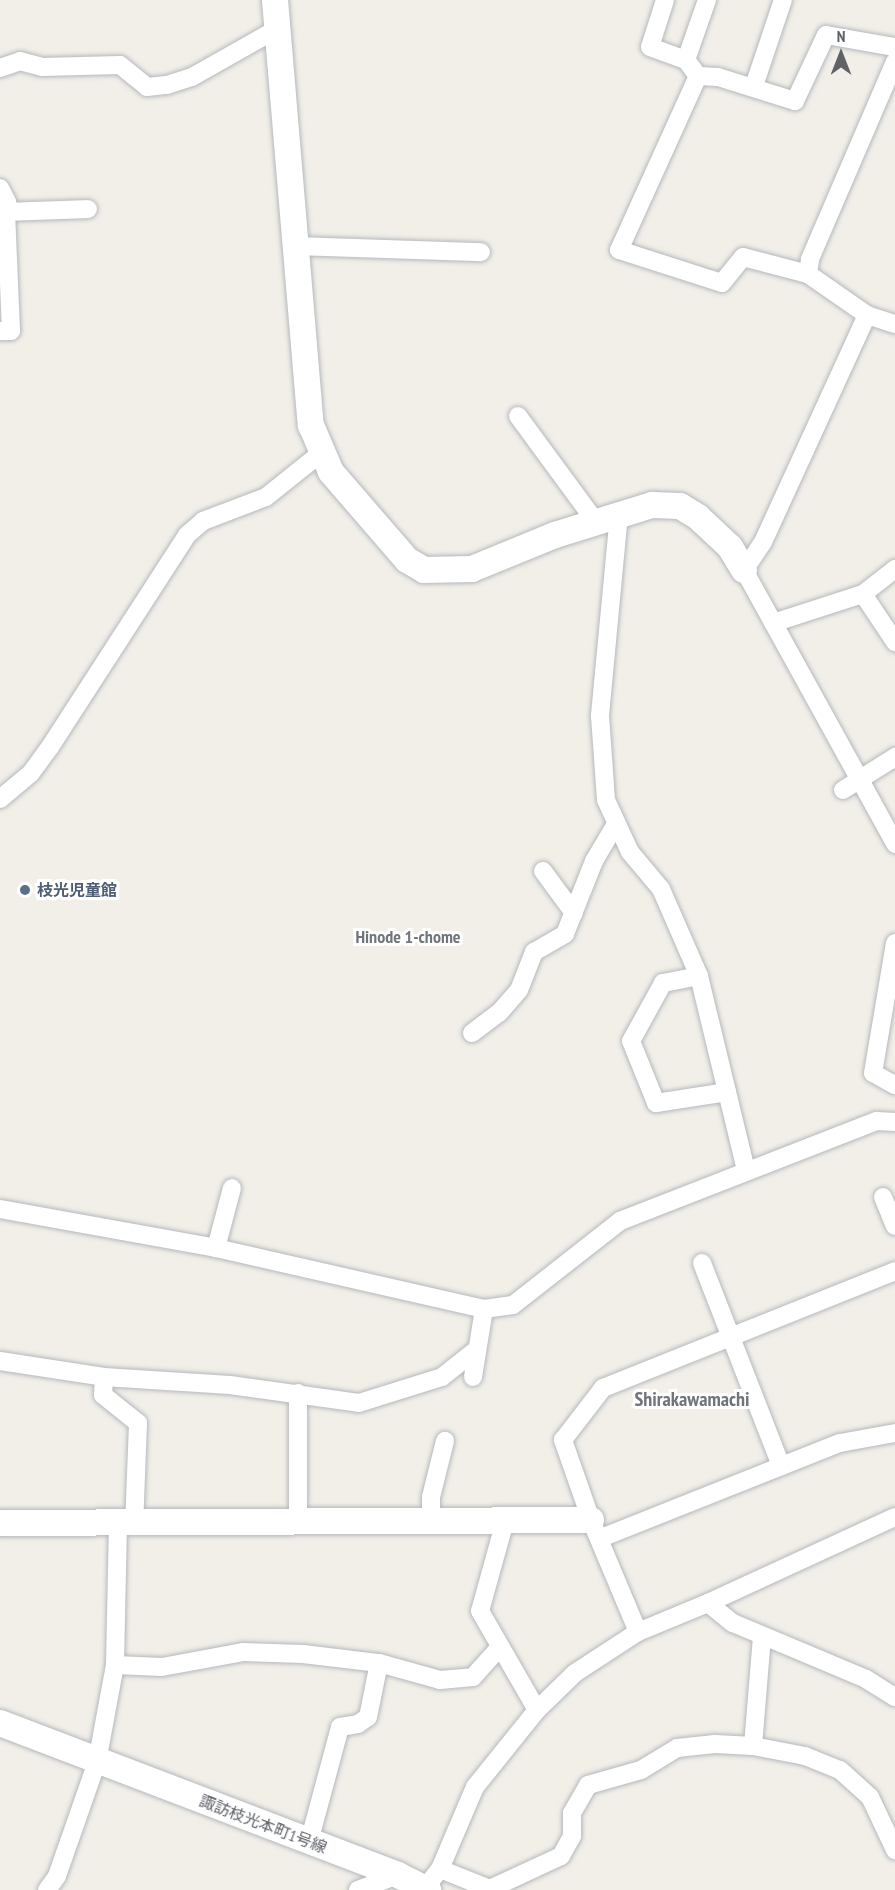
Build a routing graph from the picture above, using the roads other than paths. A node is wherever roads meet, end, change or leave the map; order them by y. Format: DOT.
graph roads {
  1 [pos="275,0"];
  2 [pos="665,0"];
  3 [pos="707,0"];
  4 [pos="783,0"];
  5 [pos="277,29"];
  6 [pos="895,47"];
  7 [pos="686,60"];
  8 [pos="895,62"];
  9 [pos="0,68"];
  10 [pos="699,76"];
  11 [pos="754,86"];
  12 [pos="0,188"];
  13 [pos="88,209"];
  14 [pos="6,212"];
  15 [pos="297,246"];
  16 [pos="482,252"];
  17 [pos="808,274"];
  18 [pos="867,315"];
  19 [pos="895,324"];
  20 [pos="0,331"];
  21 [pos="518,416"];
  22 [pos="321,453"];
  23 [pos="607,518"];
  24 [pos="895,569"];
  25 [pos="744,570"];
  26 [pos="863,594"];
  27 [pos="773,623"];
  28 [pos="895,642"];
  29 [pos="895,757"];
  30 [pos="861,778"];
  31 [pos="843,790"];
  32 [pos="0,799"];
  33 [pos="616,824"];
  34 [pos="895,844"];
  35 [pos="543,871"];
  36 [pos="574,913"];
  37 [pos="895,943"];
  38 [pos="699,976"];
  39 [pos="472,1033"];
  40 [pos="895,1085"];
  41 [pos="727,1092"];
  42 [pos="895,1122"];
  43 [pos="746,1171"];
  44 [pos="232,1188"];
  45 [pos="883,1197"];
  46 [pos="0,1209"];
  47 [pos="895,1226"];
  48 [pos="216,1248"];
  49 [pos="702,1263"];
  50 [pos="895,1271"];
  51 [pos="484,1309"];
  52 [pos="730,1336"];
  53 [pos="476,1350"];
  54 [pos="0,1361"];
  55 [pos="104,1377"];
  56 [pos="473,1377"];
  57 [pos="298,1393"];
  58 [pos="895,1432"];
  59 [pos="445,1441"];
  60 [pos="781,1466"];
  61 [pos="895,1517"];
  62 [pos="431,1521"];
  63 [pos="505,1521"];
  64 [pos="298,1522"];
  65 [pos="0,1523"];
  66 [pos="126,1525"];
  67 [pos="596,1529"];
  68 [pos="708,1603"];
  69 [pos="638,1632"];
  70 [pos="762,1636"];
  71 [pos="499,1648"];
  72 [pos="379,1663"];
  73 [pos="115,1665"];
  74 [pos="895,1697"];
  75 [pos="537,1710"];
  76 [pos="0,1723"];
  77 [pos="753,1746"];
  78 [pos="97,1762"];
  79 [pos="309,1842"];
  80 [pos="895,1850"];
  81 [pos="398,1875"];
  82 [pos="431,1882"];
  83 [pos="47,1890"];
  84 [pos="358,1890"];
  1 -- 5 [label="street"];
  2 -- 7 [label="street"];
  3 -- 7 [label="street"];
  4 -- 11 [label="street"];
  5 -- 9 [label="street"];
  5 -- 15 [label="street"];
  6 -- 11 [label="street"];
  7 -- 10 [label="street"];
  8 -- 17 [label="street"];
  10 -- 11 [label="street"];
  10 -- 17 [label="street"];
  12 -- 14 [label="street"];
  13 -- 14 [label="street"];
  14 -- 20 [label="street"];
  15 -- 16 [label="street"];
  15 -- 22 [label="street"];
  17 -- 18 [label="street"];
  18 -- 19 [label="street"];
  18 -- 25 [label="street"];
  21 -- 23 [label="street"];
  22 -- 23 [label="street"];
  22 -- 32 [label="street"];
  23 -- 25 [label="street"];
  23 -- 33 [label="street"];
  24 -- 26 [label="street"];
  25 -- 27 [label="street"];
  26 -- 27 [label="street"];
  26 -- 28 [label="street"];
  27 -- 30 [label="street"];
  29 -- 30 [label="street"];
  30 -- 31 [label="street"];
  30 -- 34 [label="street"];
  33 -- 36 [label="street"];
  33 -- 38 [label="street"];
  35 -- 36 [label="street"];
  36 -- 39 [label="street"];
  37 -- 40 [label="street"];
  38 -- 41 [label="street"];
  38 -- 41 [label="street"];
  41 -- 43 [label="street"];
  42 -- 43 [label="street"];
  43 -- 51 [label="street"];
  44 -- 48 [label="street"];
  45 -- 47 [label="street"];
  46 -- 48 [label="street"];
  48 -- 51 [label="street"];
  49 -- 52 [label="street"];
  50 -- 52 [label="street"];
  51 -- 53 [label="street"];
  52 -- 60 [label="street"];
  52 -- 67 [label="street"];
  53 -- 56 [label="street"];
  53 -- 57 [label="street"];
  54 -- 55 [label="street"];
  55 -- 57 [label="street"];
  55 -- 66 [label="street"];
  57 -- 64 [label="street"];
  58 -- 60 [label="street"];
  59 -- 62 [label="street"];
  60 -- 67 [label="street"];
  61 -- 68 [label="street"];
  62 -- 63 [label="street"];
  62 -- 64 [label="street"];
  63 -- 67 [label="street"];
  63 -- 71 [label="street"];
  64 -- 66 [label="street"];
  65 -- 66 [label="street"];
  66 -- 73 [label="street"];
  67 -- 69 [label="street"];
  68 -- 69 [label="street"];
  68 -- 70 [label="street"];
  69 -- 75 [label="street"];
  70 -- 74 [label="street"];
  70 -- 77 [label="street"];
  71 -- 72 [label="street"];
  71 -- 75 [label="street"];
  72 -- 73 [label="street"];
  72 -- 79 [label="street"];
  73 -- 78 [label="street"];
  75 -- 82 [label="street"];
  76 -- 78 [label="street, 諏訪枝光本町1号線"];
  77 -- 80 [label="street"];
  77 -- 82 [label="street"];
  78 -- 79 [label="street, 諏訪枝光本町1号線"];
  78 -- 83 [label="street"];
  79 -- 81 [label="street, 諏訪枝光本町1号線"];
  81 -- 82 [label="street, 諏訪枝光本町1号線"];
  81 -- 84 [label="street"];
}
